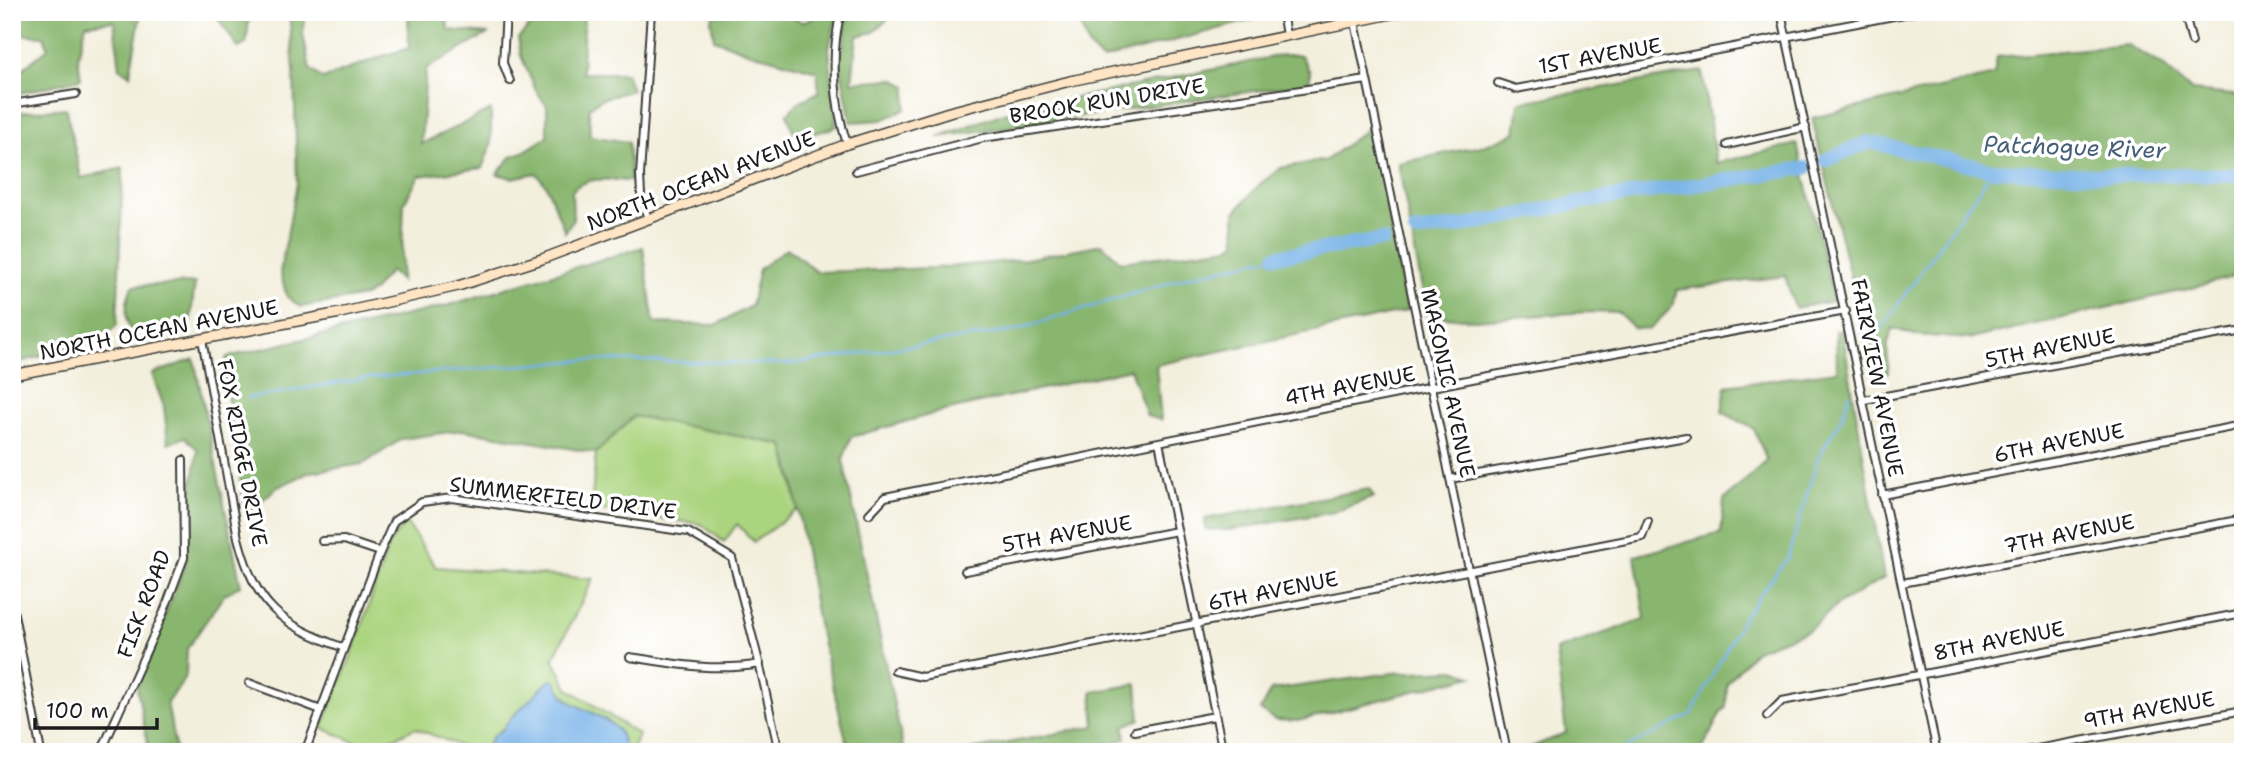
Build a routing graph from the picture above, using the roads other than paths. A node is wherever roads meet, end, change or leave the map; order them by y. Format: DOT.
graph roads {
  1 [pos="506,12"];
  2 [pos="651,12"];
  3 [pos="841,12"];
  4 [pos="1282,12"];
  5 [pos="1401,12"];
  6 [pos="1781,12"];
  7 [pos="1914,12"];
  8 [pos="2184,12"];
  9 [pos="1355,22"];
  10 [pos="1286,35"];
  11 [pos="1786,37"];
  12 [pos="2192,42"];
  13 [pos="1367,80"];
  14 [pos="510,81"];
  15 [pos="1498,83"];
  16 [pos="76,94"];
  17 [pos="12,104"];
  18 [pos="1806,127"];
  19 [pos="848,144"];
  20 [pos="1727,145"];
  21 [pos="856,171"];
  22 [pos="648,220"];
  23 [pos="1846,311"];
  24 [pos="2243,330"];
  25 [pos="202,339"];
  26 [pos="12,375"];
  27 [pos="1431,387"];
  28 [pos="1864,400"];
  29 [pos="2243,425"];
  30 [pos="1686,437"];
  31 [pos="1159,442"];
  32 [pos="183,460"];
  33 [pos="1450,479"];
  34 [pos="1882,495"];
  35 [pos="869,514"];
  36 [pos="2243,519"];
  37 [pos="1648,521"];
  38 [pos="1177,531"];
  39 [pos="322,541"];
  40 [pos="380,552"];
  41 [pos="1469,570"];
  42 [pos="965,571"];
  43 [pos="1902,583"];
  44 [pos="12,604"];
  45 [pos="2243,613"];
  46 [pos="1195,624"];
  47 [pos="344,648"];
  48 [pos="631,657"];
  49 [pos="760,664"];
  50 [pos="895,671"];
  51 [pos="1921,674"];
  52 [pos="249,683"];
  53 [pos="321,710"];
  54 [pos="2243,711"];
  55 [pos="1215,716"];
  56 [pos="1767,716"];
  57 [pos="1135,731"];
  58 [pos="41,752"];
  59 [pos="101,752"];
  60 [pos="305,752"];
  61 [pos="779,752"];
  62 [pos="1223,752"];
  63 [pos="1507,752"];
  64 [pos="1937,752"];
  65 [pos="2020,752"];
  1 -- 14 [label="street"];
  2 -- 22 [label="street"];
  3 -- 19 [label="street"];
  4 -- 10 [label="street"];
  5 -- 9 [label="main road, NORTH OCEAN AVENUE"];
  6 -- 11 [label="street, FAIRVIEW AVENUE"];
  7 -- 11 [label="street, 1ST AVENUE"];
  8 -- 12 [label="street"];
  9 -- 10 [label="main road, NORTH OCEAN AVENUE"];
  9 -- 13 [label="street, MASONIC AVENUE"];
  10 -- 19 [label="main road, NORTH OCEAN AVENUE"];
  11 -- 15 [label="street, 1ST AVENUE"];
  11 -- 18 [label="street, FAIRVIEW AVENUE"];
  13 -- 21 [label="street, BROOK RUN DRIVE"];
  13 -- 27 [label="street, MASONIC AVENUE"];
  16 -- 17 [label="street"];
  18 -- 20 [label="street"];
  18 -- 23 [label="street, FAIRVIEW AVENUE"];
  19 -- 22 [label="main road, NORTH OCEAN AVENUE"];
  22 -- 25 [label="main road, NORTH OCEAN AVENUE"];
  23 -- 27 [label="street, 4TH AVENUE"];
  23 -- 28 [label="street, FAIRVIEW AVENUE"];
  24 -- 28 [label="street, 5TH AVENUE"];
  25 -- 26 [label="main road, NORTH OCEAN AVENUE"];
  25 -- 47 [label="street, FOX RIDGE DRIVE"];
  27 -- 31 [label="street, 4TH AVENUE"];
  27 -- 33 [label="street, MASONIC AVENUE"];
  28 -- 34 [label="street, FAIRVIEW AVENUE"];
  29 -- 34 [label="street, 6TH AVENUE"];
  30 -- 33 [label="street"];
  31 -- 35 [label="street, 4TH AVENUE"];
  31 -- 38 [label="street"];
  32 -- 59 [label="street, FISK ROAD"];
  33 -- 41 [label="street, MASONIC AVENUE"];
  34 -- 43 [label="street, FAIRVIEW AVENUE"];
  36 -- 43 [label="street, 7TH AVENUE"];
  37 -- 41 [label="street, 6TH AVENUE"];
  38 -- 42 [label="street, 5TH AVENUE"];
  38 -- 46 [label="street"];
  39 -- 40 [label="street"];
  40 -- 47 [label="street, SUMMERFIELD DRIVE"];
  40 -- 49 [label="street, SUMMERFIELD DRIVE"];
  41 -- 46 [label="street, 6TH AVENUE"];
  41 -- 63 [label="street, MASONIC AVENUE"];
  43 -- 51 [label="street, FAIRVIEW AVENUE"];
  44 -- 58 [label="street"];
  45 -- 51 [label="street, 8TH AVENUE"];
  46 -- 50 [label="street, 6TH AVENUE"];
  46 -- 55 [label="street"];
  47 -- 53 [label="street, SUMMERFIELD DRIVE"];
  48 -- 49 [label="street"];
  49 -- 61 [label="street, SUMMERFIELD DRIVE"];
  51 -- 56 [label="street, 8TH AVENUE"];
  51 -- 64 [label="street, FAIRVIEW AVENUE"];
  52 -- 53 [label="street"];
  53 -- 60 [label="street, SUMMERFIELD DRIVE"];
  54 -- 65 [label="street, 9TH AVENUE"];
  55 -- 57 [label="street"];
  55 -- 62 [label="street"];
}
